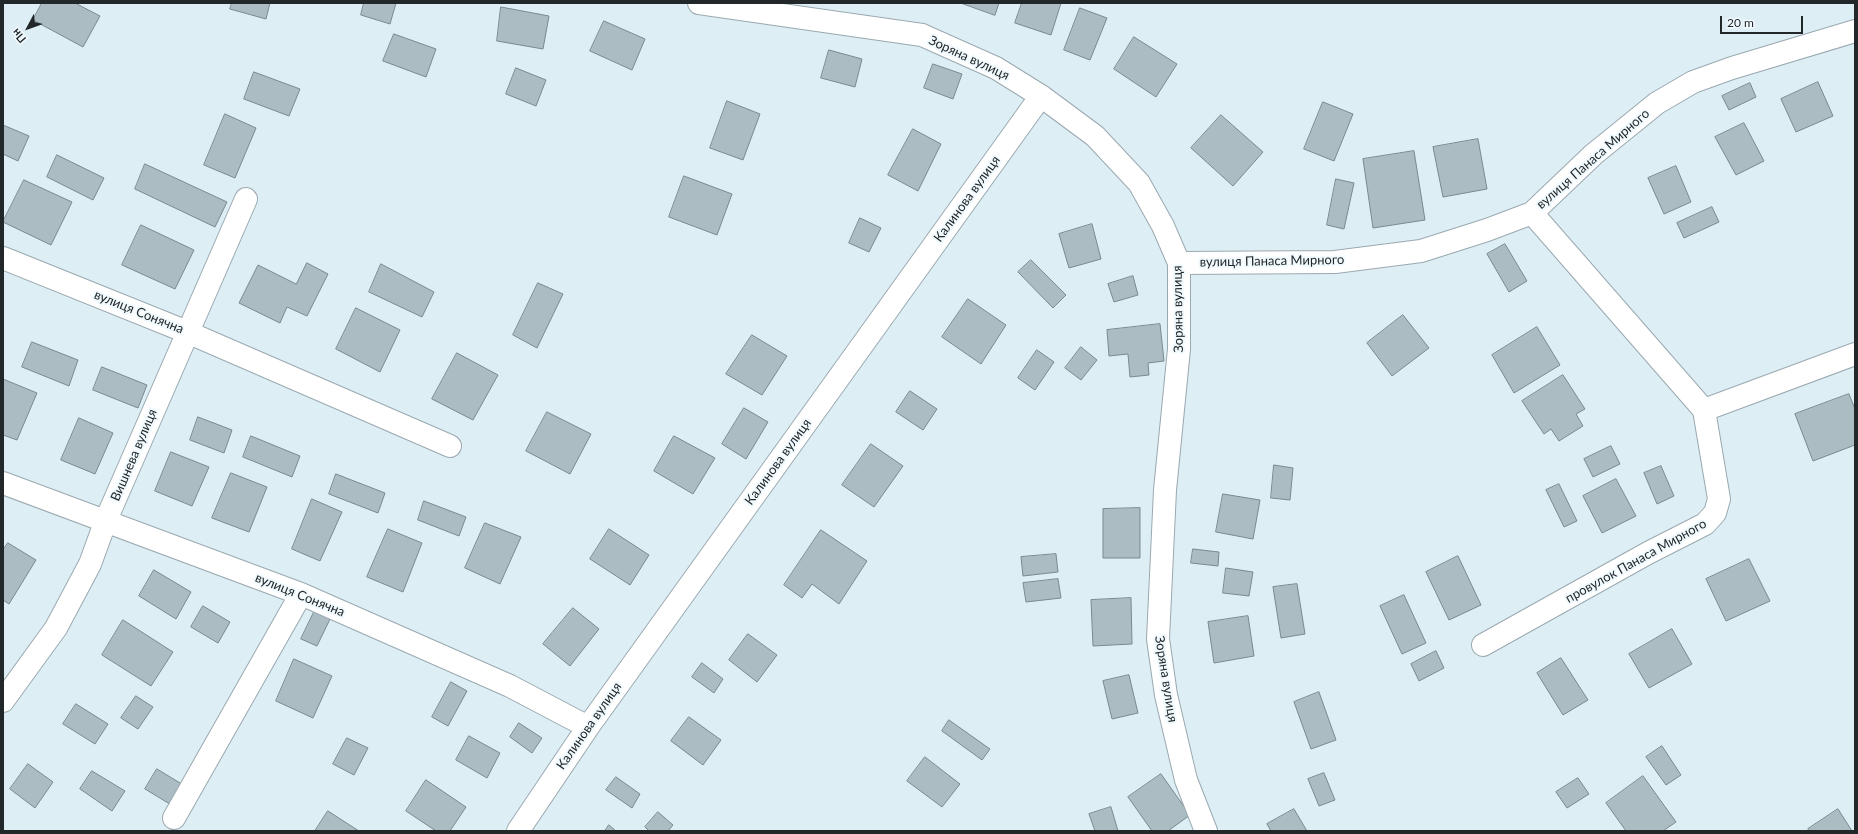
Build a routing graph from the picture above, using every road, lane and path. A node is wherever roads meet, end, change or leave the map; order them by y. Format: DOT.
graph roads {
  1 [pos="699,3"];
  2 [pos="1855,31"];
  3 [pos="1042,96"];
  4 [pos="246,199"];
  5 [pos="1532,213"];
  6 [pos="3,258"];
  7 [pos="1179,262"];
  8 [pos="187,332"];
  9 [pos="1855,354"];
  10 [pos="1704,410"];
  11 [pos="450,446"];
  12 [pos="3,483"];
  13 [pos="106,520"];
  14 [pos="301,594"];
  15 [pos="1483,645"];
  16 [pos="3,701"];
  17 [pos="588,727"];
  18 [pos="174,818"];
  19 [pos="518,831"];
  20 [pos="1206,831"];
  1 -- 3 [label="street, Зоряна вулиця"];
  2 -- 5 [label="street, вулиця Панаса Мирного"];
  3 -- 7 [label="street, Зоряна вулиця"];
  3 -- 17 [label="street, Калинова вулиця"];
  4 -- 8 [label="street, Вишнева вулиця"];
  5 -- 7 [label="street, вулиця Панаса Мирного"];
  5 -- 10 [label="street"];
  6 -- 8 [label="street, вулиця Сонячна"];
  7 -- 20 [label="street, Зоряна вулиця"];
  8 -- 11 [label="street, вулиця Сонячна"];
  8 -- 13 [label="street, Вишнева вулиця"];
  9 -- 10 [label="street"];
  10 -- 15 [label="street, провулок Панаса Мирного"];
  12 -- 13 [label="street, вулиця Сонячна"];
  13 -- 14 [label="street, вулиця Сонячна"];
  13 -- 16 [label="street, Вишнева вулиця"];
  14 -- 17 [label="street, вулиця Сонячна"];
  14 -- 18 [label="street"];
  17 -- 19 [label="street, Калинова вулиця"];
}
